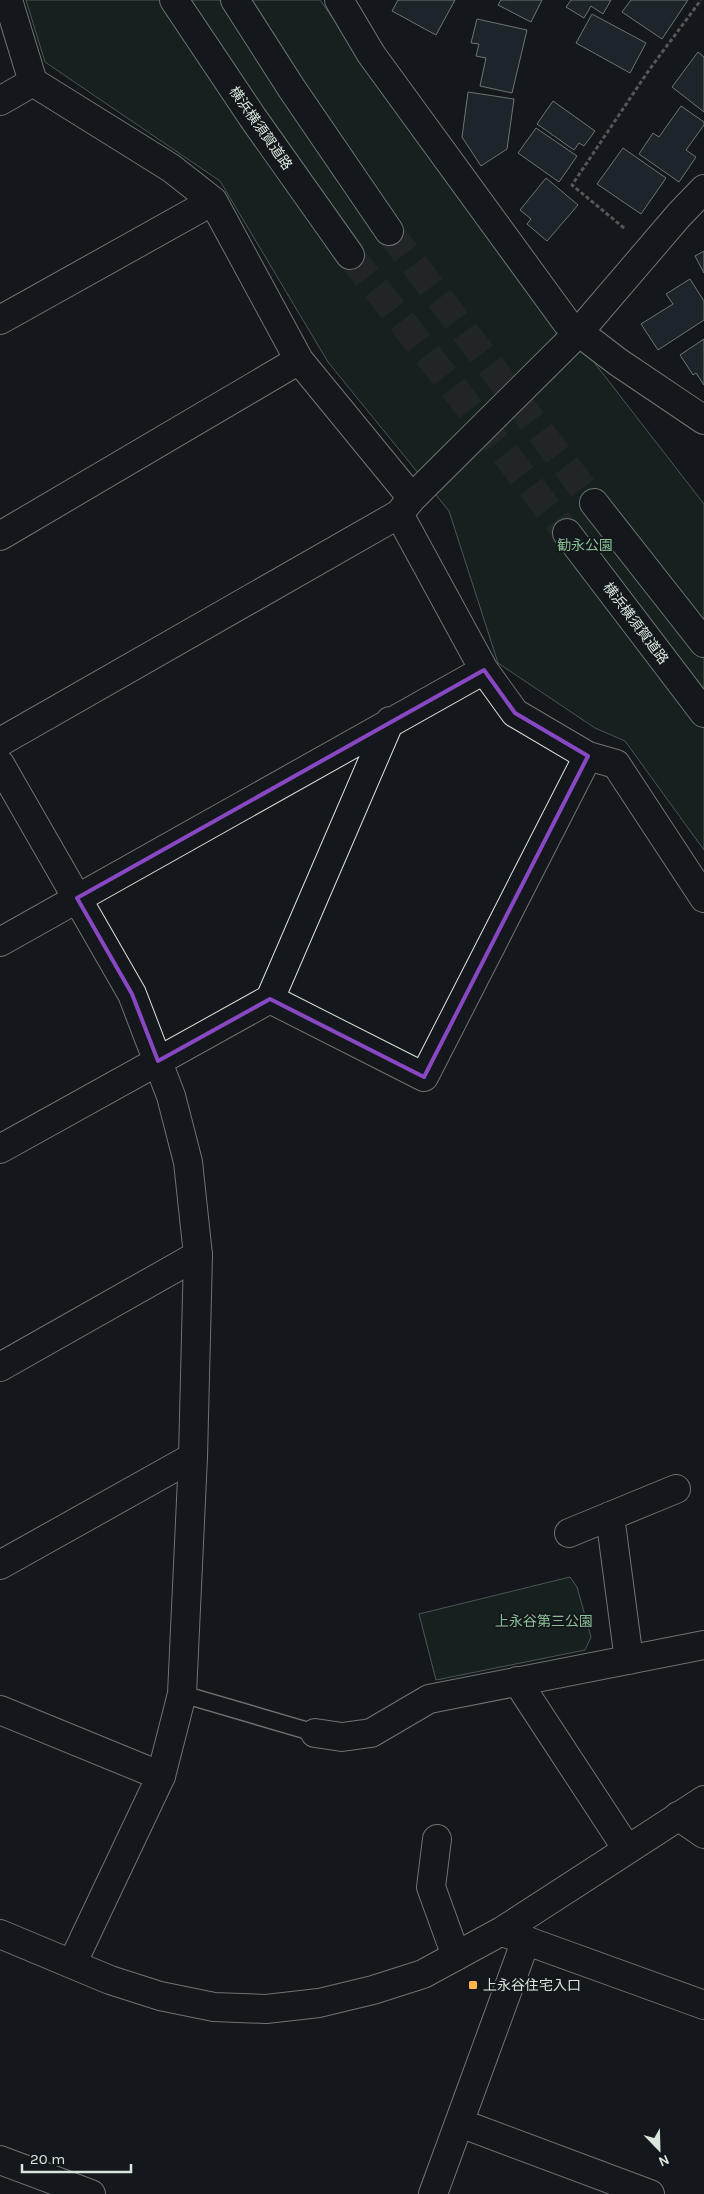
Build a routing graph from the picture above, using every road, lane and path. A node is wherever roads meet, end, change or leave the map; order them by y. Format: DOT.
graph roads {
  1 [pos="8,0"];
  2 [pos="174,0"];
  3 [pos="235,0"];
  4 [pos="339,0"];
  5 [pos="701,0"];
  6 [pos="33,82"];
  7 [pos="0,101"];
  8 [pos="704,189"];
  9 [pos="213,201"];
  10 [pos="601,208"];
  11 [pos="389,232"];
  12 [pos="350,255"];
  13 [pos="0,320"];
  14 [pos="578,332"];
  15 [pos="299,360"];
  16 [pos="704,420"];
  17 [pos="594,503"];
  18 [pos="405,506"];
  19 [pos="567,533"];
  20 [pos="0,536"];
  21 [pos="704,643"];
  22 [pos="484,670"];
  23 [pos="704,713"];
  24 [pos="390,721"];
  25 [pos="0,742"];
  26 [pos="588,756"];
  27 [pos="0,764"];
  28 [pos="77,898"];
  29 [pos="704,898"];
  30 [pos="0,942"];
  31 [pos="270,999"];
  32 [pos="158,1061"];
  33 [pos="0,1150"];
  34 [pos="198,1256"];
  35 [pos="0,1367"];
  36 [pos="193,1456"];
  37 [pos="676,1489"];
  38 [pos="610,1516"];
  39 [pos="569,1533"];
  40 [pos="0,1565"];
  41 [pos="704,1645"];
  42 [pos="629,1660"];
  43 [pos="517,1682"];
  44 [pos="182,1694"];
  45 [pos="0,1710"];
  46 [pos="316,1733"];
  47 [pos="161,1776"];
  48 [pos="704,1800"];
  49 [pos="678,1816"];
  50 [pos="704,1834"];
  51 [pos="437,1839"];
  52 [pos="627,1850"];
  53 [pos="0,1934"];
  54 [pos="514,1936"];
  55 [pos="456,1956"];
  56 [pos="72,1964"];
  57 [pos="704,2005"];
  58 [pos="460,2123"];
  59 [pos="0,2160"];
  60 [pos="91,2194"];
  61 [pos="433,2194"];
  62 [pos="650,2194"];
  1 -- 6 [label="main road"];
  2 -- 12 [label="main road, 横浜横須賀道路"];
  3 -- 11 [label="main road"];
  4 -- 14 [label="main road"];
  5 -- 10 [label="path"];
  6 -- 7 [label="main road"];
  6 -- 9 [label="main road"];
  8 -- 14 [label="main road"];
  9 -- 13 [label="main road"];
  9 -- 15 [label="main road"];
  14 -- 16 [label="main road"];
  14 -- 18 [label="main road"];
  15 -- 18 [label="main road"];
  15 -- 20 [label="main road"];
  17 -- 21 [label="main road"];
  18 -- 22 [label="main road"];
  18 -- 25 [label="main road"];
  19 -- 23 [label="main road, 横浜横須賀道路"];
  22 -- 24 [label="main road"];
  22 -- 26 [label="main road"];
  24 -- 28 [label="main road"];
  24 -- 31 [label="main road"];
  26 -- 29 [label="main road"];
  26 -- 31 [label="main road"];
  27 -- 28 [label="main road"];
  28 -- 30 [label="main road"];
  28 -- 32 [label="main road"];
  31 -- 32 [label="main road"];
  32 -- 33 [label="main road"];
  32 -- 34 [label="main road"];
  34 -- 35 [label="main road"];
  34 -- 36 [label="main road"];
  36 -- 40 [label="main road"];
  36 -- 44 [label="main road"];
  37 -- 38 [label="main road"];
  38 -- 39 [label="main road"];
  38 -- 42 [label="main road"];
  41 -- 42 [label="main road"];
  42 -- 43 [label="main road"];
  43 -- 46 [label="main road"];
  43 -- 52 [label="main road"];
  44 -- 46 [label="lane"];
  44 -- 47 [label="main road"];
  45 -- 47 [label="main road"];
  47 -- 56 [label="main road"];
  48 -- 49 [label="main road"];
  49 -- 50 [label="main road"];
  49 -- 52 [label="main road"];
  51 -- 55 [label="main road"];
  52 -- 54 [label="main road"];
  53 -- 56 [label="main road"];
  54 -- 55 [label="main road"];
  54 -- 57 [label="main road"];
  54 -- 58 [label="main road"];
  55 -- 56 [label="main road"];
  58 -- 61 [label="main road"];
  58 -- 62 [label="main road"];
  59 -- 60 [label="main road"];
}
